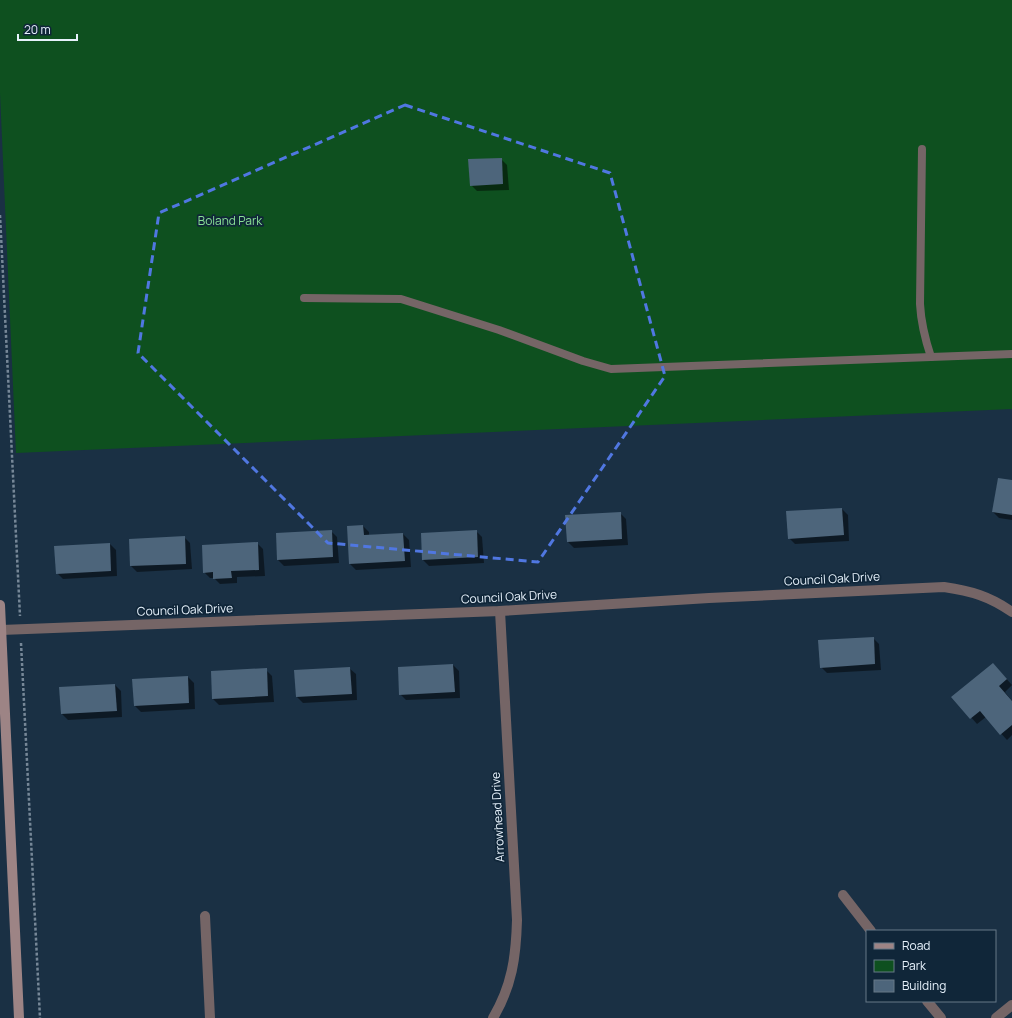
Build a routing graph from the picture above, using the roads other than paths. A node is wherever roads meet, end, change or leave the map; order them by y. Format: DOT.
graph roads {
  1 [pos="922,149"];
  2 [pos="304,298"];
  3 [pos="1012,354"];
  4 [pos="931,357"];
  5 [pos="0,605"];
  6 [pos="500,611"];
  7 [pos="1012,612"];
  8 [pos="1,630"];
  9 [pos="843,895"];
  10 [pos="205,916"];
  11 [pos="870,930"];
  12 [pos="928,1002"];
  13 [pos="1012,1005"];
  14 [pos="20,1018"];
  15 [pos="210,1018"];
  16 [pos="493,1018"];
  17 [pos="941,1018"];
  18 [pos="996,1018"];
  1 -- 4 [label="lane"];
  2 -- 4 [label="lane"];
  3 -- 4 [label="lane"];
  5 -- 8 [label="street"];
  6 -- 7 [label="street, Council Oak Drive"];
  6 -- 8 [label="street, Council Oak Drive"];
  6 -- 16 [label="street, Arrowhead Drive"];
  8 -- 14 [label="street"];
  9 -- 11 [label="street"];
  10 -- 15 [label="street"];
  12 -- 17 [label="street"];
  13 -- 18 [label="street"];
}
